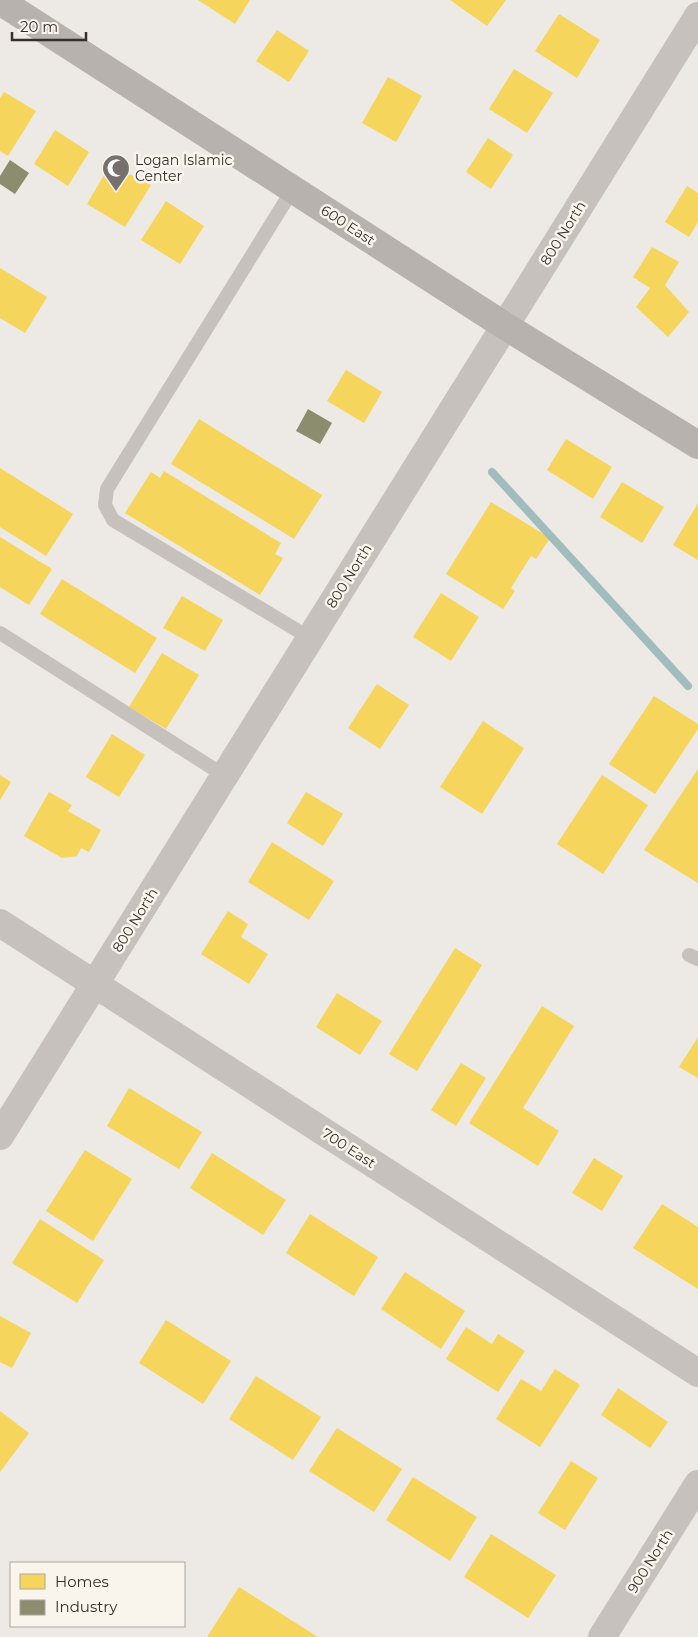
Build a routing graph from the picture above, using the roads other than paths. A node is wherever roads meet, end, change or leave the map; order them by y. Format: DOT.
graph roads {
  1 [pos="0,1"];
  2 [pos="698,16"];
  3 [pos="293,189"];
  4 [pos="505,326"];
  5 [pos="698,445"];
  6 [pos="0,633"];
  7 [pos="310,638"];
  8 [pos="225,776"];
  9 [pos="0,923"];
  10 [pos="95,984"];
  11 [pos="0,1136"];
  12 [pos="698,1373"];
  13 [pos="698,1484"];
  14 [pos="602,1637"];
  1 -- 3 [label="street, 600 East"];
  2 -- 4 [label="street, 800 North"];
  3 -- 4 [label="street, 600 East"];
  3 -- 7 [label="lane"];
  4 -- 5 [label="street, 600 East"];
  4 -- 7 [label="street, 800 North"];
  6 -- 8 [label="lane"];
  7 -- 8 [label="street, 800 North"];
  8 -- 10 [label="street, 800 North"];
  9 -- 10 [label="street, 700 East"];
  10 -- 11 [label="street, 800 North"];
  10 -- 12 [label="street, 700 East"];
  13 -- 14 [label="street, 900 North"];
}
